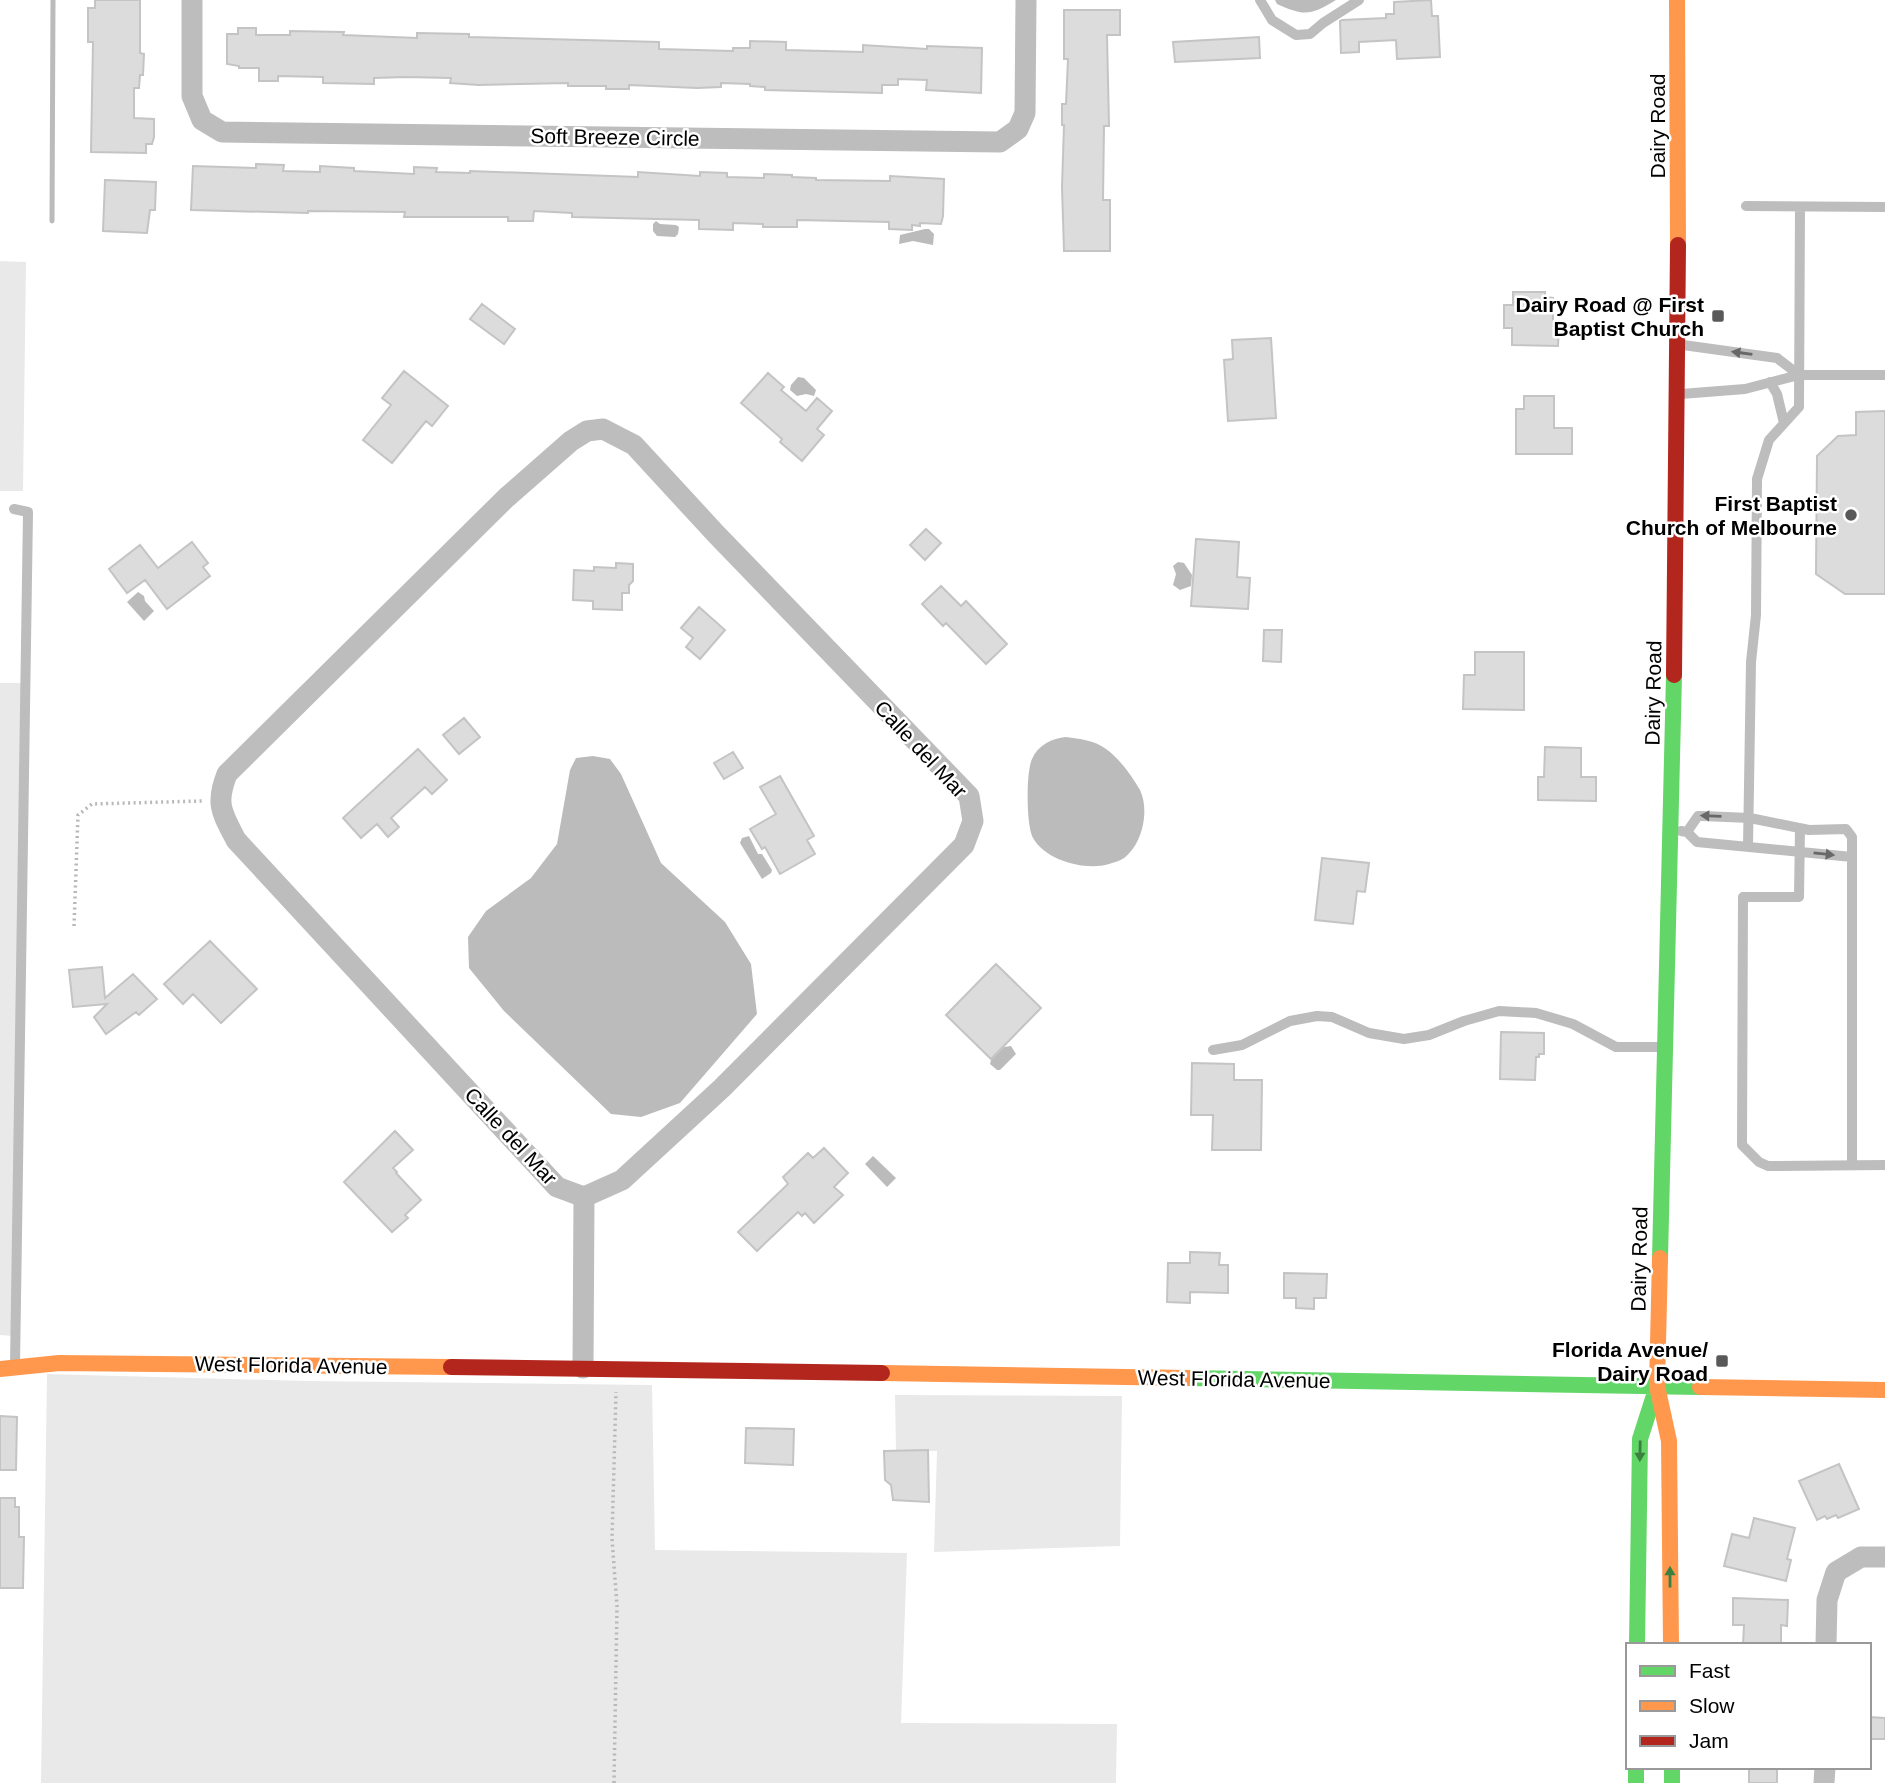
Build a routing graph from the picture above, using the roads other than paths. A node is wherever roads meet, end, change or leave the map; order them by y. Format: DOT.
graph roads {
  1 [pos="192,0"];
  2 [pos="1026,0"];
  3 [pos="1260,0"];
  4 [pos="1359,0"];
  5 [pos="1677,0"];
  6 [pos="1746,206"];
  7 [pos="1800,206"];
  8 [pos="1885,207"];
  9 [pos="1679,345"];
  10 [pos="1799,375"];
  11 [pos="1885,375"];
  12 [pos="1770,382"];
  13 [pos="1679,394"];
  14 [pos="1784,423"];
  15 [pos="14,509"];
  16 [pos="1749,818"];
  17 [pos="1800,828"];
  18 [pos="1679,830"];
  19 [pos="1748,847"];
  20 [pos="1800,852"];
  21 [pos="1852,857"];
  22 [pos="1666,1047"];
  23 [pos="1213,1051"];
  24 [pos="1852,1165"];
  25 [pos="1885,1165"];
  26 [pos="584,1197"];
  27 [pos="7,1368"];
  28 [pos="583,1368"];
  29 [pos="1657,1386"];
  30 [pos="1885,1390"];
  31 [pos="1885,1557"];
  32 [pos="1637,1643"];
  33 [pos="1671,1643"];
  34 [pos="1826,1643"];
  1 -- 2 [label="street, Soft Breeze Circle"];
  3 -- 4 [label="lane"];
  5 -- 9 [label="street, Dairy Road"];
  6 -- 7 [label="lane"];
  7 -- 8 [label="lane"];
  7 -- 10 [label="lane"];
  10 -- 9 [label="lane, one-way"];
  9 -- 13 [label="street, Dairy Road"];
  10 -- 11 [label="lane"];
  10 -- 12 [label="lane"];
  10 -- 14 [label="lane"];
  12 -- 13 [label="lane"];
  12 -- 14 [label="lane"];
  13 -- 18 [label="street, Dairy Road"];
  14 -- 16 [label="lane"];
  15 -- 27 [label="lane"];
  16 -- 17 [label="lane"];
  16 -- 18 [label="lane, one-way"];
  16 -- 19 [label="lane"];
  17 -- 20 [label="lane"];
  17 -- 21 [label="lane"];
  18 -- 19 [label="lane"];
  18 -- 22 [label="street, Dairy Road"];
  19 -- 20 [label="lane"];
  20 -- 21 [label="lane, one-way"];
  20 -- 24 [label="lane"];
  21 -- 24 [label="lane"];
  22 -- 23 [label="lane"];
  22 -- 29 [label="street, Dairy Road"];
  24 -- 25 [label="lane"];
  26 -- 26 [label="street, Calle del Mar"];
  26 -- 28 [label="street"];
  27 -- 28 [label="street, West Florida Avenue"];
  28 -- 29 [label="street, West Florida Avenue"];
  29 -- 30 [label="street, West Florida Avenue"];
  29 -- 32 [label="street, Dairy Road, one-way"];
  33 -- 29 [label="street, Dairy Road, one-way"];
  31 -- 34 [label="street"];
}
